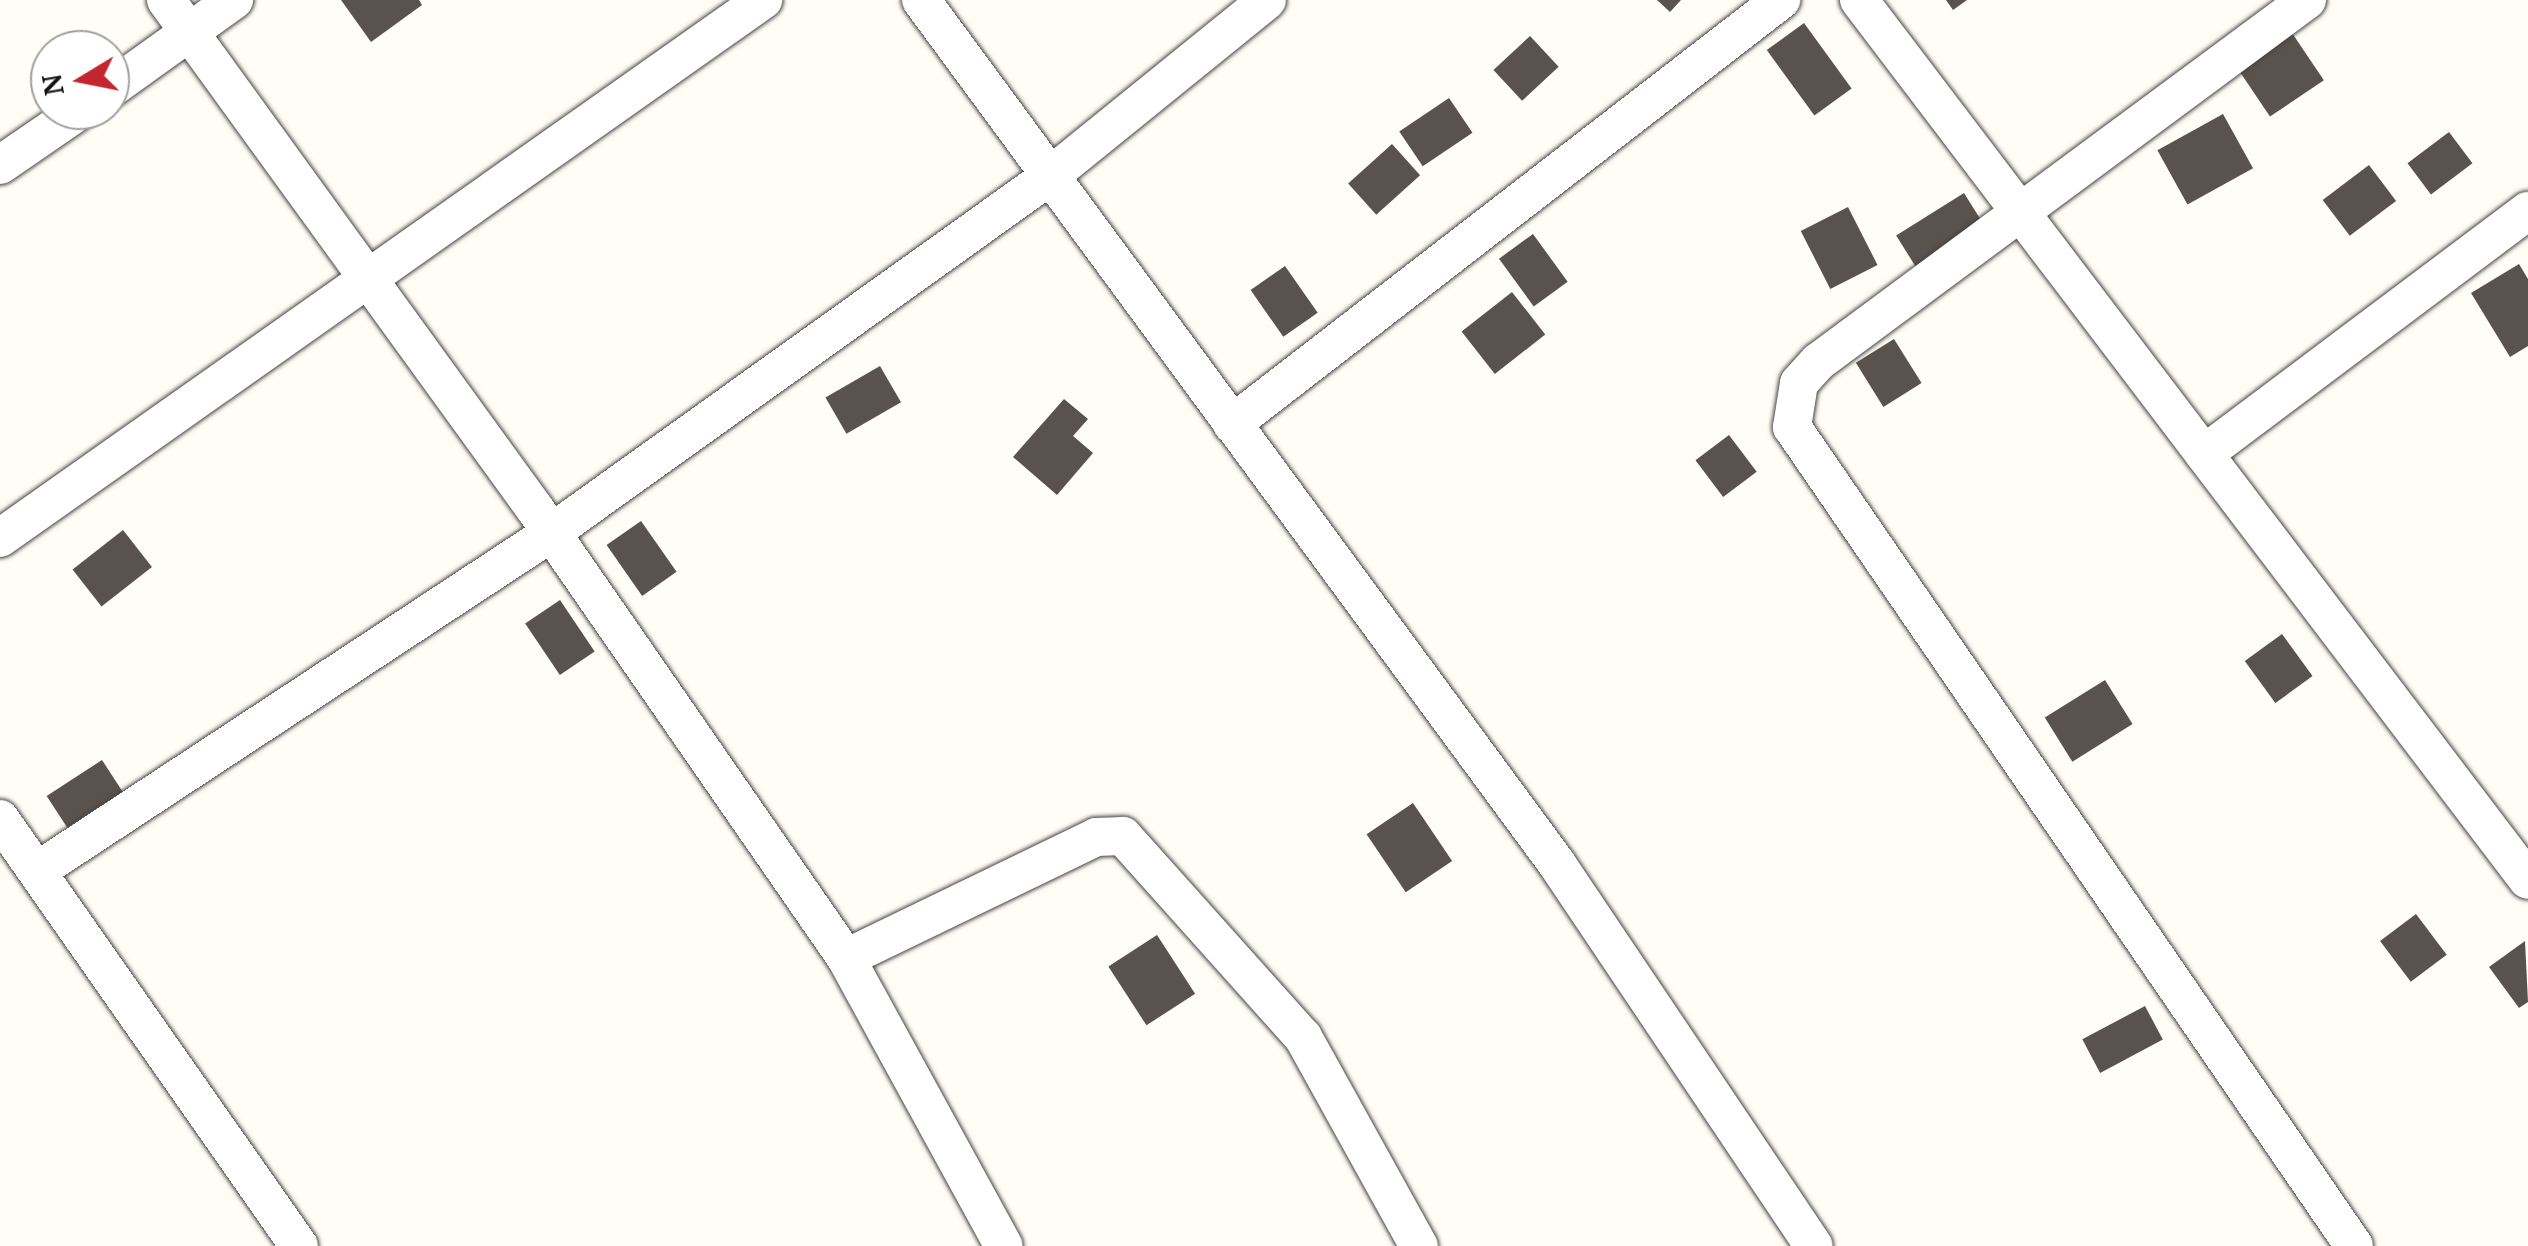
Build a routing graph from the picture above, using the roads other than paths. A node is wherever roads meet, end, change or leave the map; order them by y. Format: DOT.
graph roads {
  1 [pos="166,0"];
  2 [pos="234,0"];
  3 [pos="764,0"];
  4 [pos="920,0"];
  5 [pos="1268,0"];
  6 [pos="1781,0"];
  7 [pos="1859,0"];
  8 [pos="2307,0"];
  9 [pos="190,34"];
  10 [pos="130,75"];
  11 [pos="51,130"];
  12 [pos="0,165"];
  13 [pos="1050,176"];
  14 [pos="2020,211"];
  15 [pos="2528,211"];
  16 [pos="370,282"];
  17 [pos="1232,424"];
  18 [pos="2204,454"];
  19 [pos="551,533"];
  20 [pos="0,538"];
  21 [pos="0,819"];
  22 [pos="36,872"];
  23 [pos="2528,880"];
  24 [pos="846,958"];
  25 [pos="299,1246"];
  26 [pos="1004,1246"];
  27 [pos="1419,1246"];
  28 [pos="1814,1246"];
  29 [pos="2354,1246"];
  1 -- 9 [label="street"];
  2 -- 9 [label="street"];
  3 -- 16 [label="street"];
  4 -- 13 [label="street"];
  5 -- 13 [label="street"];
  6 -- 17 [label="street"];
  7 -- 14 [label="street"];
  8 -- 14 [label="street"];
  9 -- 10 [label="street"];
  9 -- 16 [label="street"];
  11 -- 12 [label="street"];
  13 -- 17 [label="street"];
  13 -- 19 [label="street"];
  14 -- 18 [label="street"];
  14 -- 29 [label="street"];
  15 -- 18 [label="street"];
  16 -- 19 [label="street"];
  16 -- 20 [label="street"];
  17 -- 28 [label="street"];
  18 -- 23 [label="street"];
  19 -- 22 [label="street"];
  19 -- 24 [label="street"];
  21 -- 22 [label="street"];
  22 -- 25 [label="street"];
  24 -- 26 [label="street"];
  24 -- 27 [label="street"];
}
